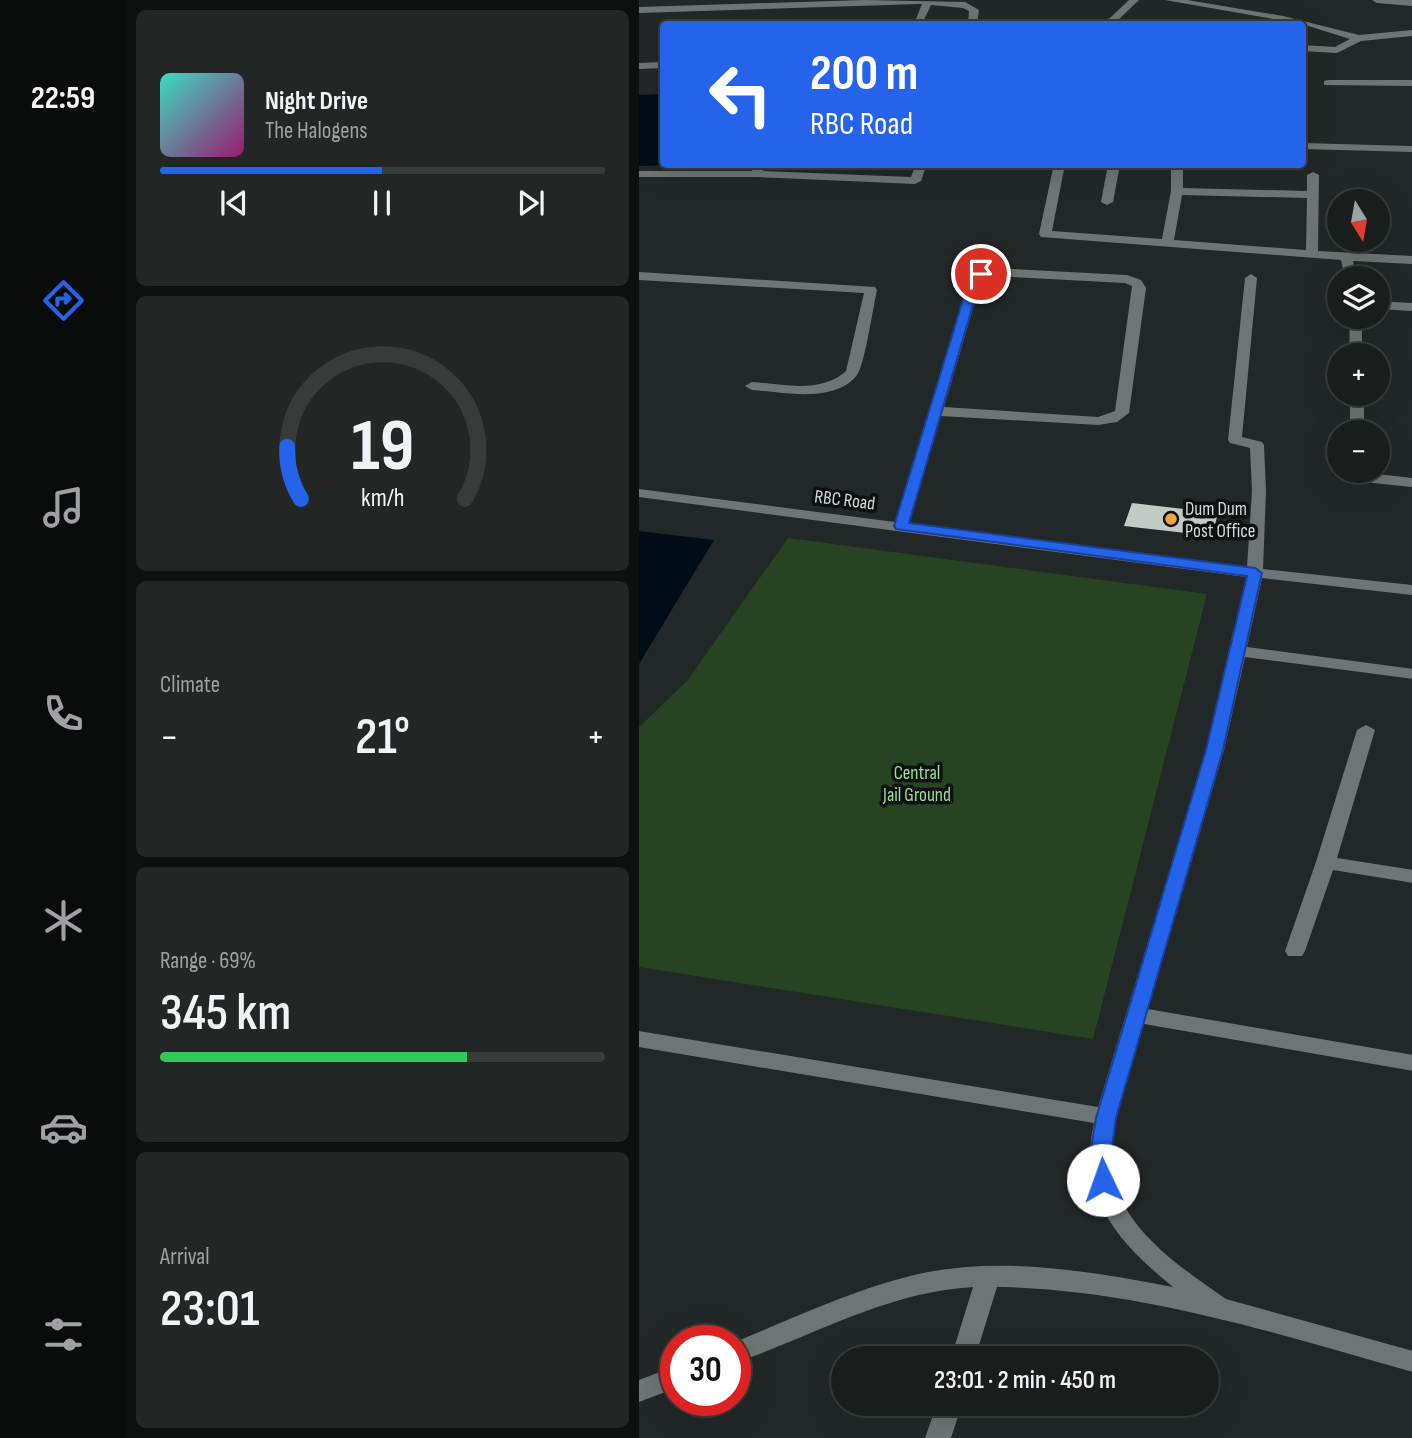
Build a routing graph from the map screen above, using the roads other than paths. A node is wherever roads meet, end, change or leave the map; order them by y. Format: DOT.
graph roads {
  1 [pos="1134,0"];
  2 [pos="1170,0"];
  3 [pos="1376,0"];
  4 [pos="927,2"];
  5 [pos="1412,3"];
  6 [pos="639,10"];
  7 [pos="919,21"];
  8 [pos="972,21"];
  9 [pos="1109,21"];
  10 [pos="1290,21"];
  11 [pos="1306,25"];
  12 [pos="1412,33"];
  13 [pos="1359,38"];
  14 [pos="1306,48"];
  15 [pos="660,65"];
  16 [pos="639,66"];
  17 [pos="1328,83"];
  18 [pos="1412,83"];
  19 [pos="1306,145"];
  20 [pos="1412,149"];
  21 [pos="920,168"];
  22 [pos="1059,168"];
  23 [pos="1114,168"];
  24 [pos="1177,168"];
  25 [pos="758,169"];
  26 [pos="639,174"];
  27 [pos="1313,175"];
  28 [pos="1177,191"];
  29 [pos="1311,195"];
  30 [pos="1107,202"];
  31 [pos="1167,243"];
  32 [pos="1312,254"];
  33 [pos="1346,257"];
  34 [pos="1412,260"];
  35 [pos="1348,266"];
  36 [pos="639,276"];
  37 [pos="1251,278"];
  38 [pos="1390,306"];
  39 [pos="1412,307"];
  40 [pos="752,386"];
  41 [pos="936,411"];
  42 [pos="1390,481"];
  43 [pos="1412,483"];
  44 [pos="639,494"];
  45 [pos="901,526"];
  46 [pos="1255,573"];
  47 [pos="1412,590"];
  48 [pos="1238,651"];
  49 [pos="1412,674"];
  50 [pos="1366,730"];
  51 [pos="1326,862"];
  52 [pos="1412,877"];
  53 [pos="1295,951"];
  54 [pos="1138,1015"];
  55 [pos="639,1039"];
  56 [pos="1412,1063"];
  57 [pos="1106,1118"];
  58 [pos="989,1275"];
  59 [pos="1220,1308"];
  60 [pos="967,1346"];
  61 [pos="751,1347"];
  62 [pos="1412,1362"];
  63 [pos="660,1383"];
  64 [pos="639,1391"];
  65 [pos="945,1416"];
  66 [pos="938,1438"];
  1 -- 9 [label="street"];
  2 -- 10 [label="street"];
  3 -- 5 [label="street"];
  4 -- 6 [label="street"];
  4 -- 7 [label="street"];
  4 -- 8 [label="street"];
  11 -- 13 [label="street"];
  12 -- 13 [label="street"];
  13 -- 14 [label="street"];
  15 -- 16 [label="street"];
  17 -- 18 [label="street"];
  19 -- 20 [label="street"];
  21 -- 25 [label="street"];
  22 -- 31 [label="street"];
  23 -- 30 [label="street"];
  24 -- 28 [label="street"];
  25 -- 26 [label="street"];
  27 -- 29 [label="street"];
  28 -- 29 [label="street"];
  28 -- 31 [label="street"];
  29 -- 32 [label="street"];
  31 -- 32 [label="street"];
  32 -- 33 [label="street"];
  33 -- 34 [label="street"];
  33 -- 35 [label="street"];
  36 -- 40 [label="street"];
  37 -- 46 [label="street"];
  38 -- 39 [label="street"];
  41 -- 41 [label="street"];
  41 -- 45 [label="street"];
  42 -- 43 [label="street"];
  44 -- 45 [label="street, RBC Road"];
  45 -- 46 [label="street, RBC Road"];
  46 -- 47 [label="street, RBC Road"];
  46 -- 48 [label="street"];
  48 -- 49 [label="street"];
  48 -- 54 [label="street"];
  50 -- 51 [label="street"];
  51 -- 52 [label="street"];
  51 -- 53 [label="street"];
  54 -- 56 [label="street"];
  54 -- 57 [label="street"];
  55 -- 57 [label="street"];
  57 -- 59 [label="street"];
  58 -- 59 [label="street"];
  58 -- 60 [label="street"];
  58 -- 61 [label="street"];
  59 -- 62 [label="street"];
  63 -- 64 [label="street"];
  65 -- 66 [label="street"];
}
